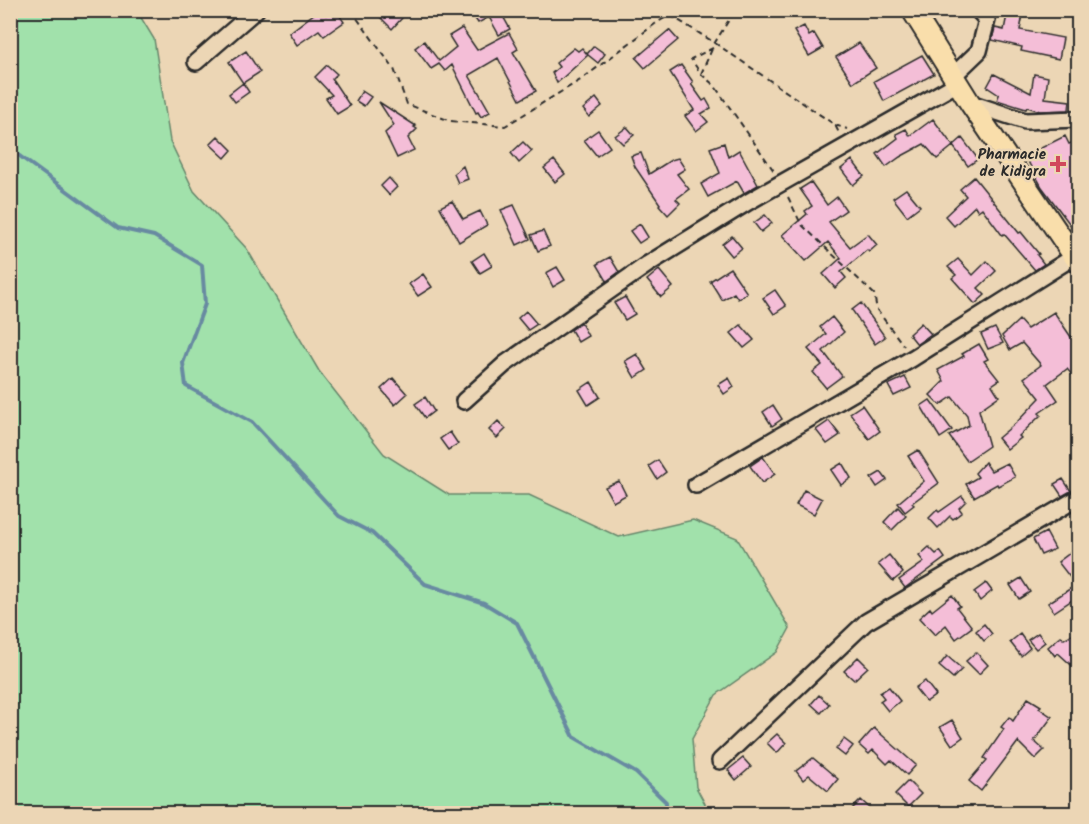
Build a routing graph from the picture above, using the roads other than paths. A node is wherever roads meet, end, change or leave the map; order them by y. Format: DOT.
graph roads {
  1 [pos="256,10"];
  2 [pos="912,10"];
  3 [pos="978,10"];
  4 [pos="196,62"];
  5 [pos="956,80"];
  6 [pos="970,103"];
  7 [pos="1078,119"];
  8 [pos="1077,259"];
  9 [pos="464,401"];
  10 [pos="696,485"];
  11 [pos="1078,498"];
  12 [pos="720,761"];
  1 -- 4 [label="street"];
  2 -- 5 [label="main road"];
  3 -- 5 [label="street"];
  5 -- 6 [label="main road"];
  5 -- 9 [label="street"];
  6 -- 7 [label="street"];
  6 -- 8 [label="main road"];
  8 -- 10 [label="street"];
  11 -- 12 [label="street"];
}
